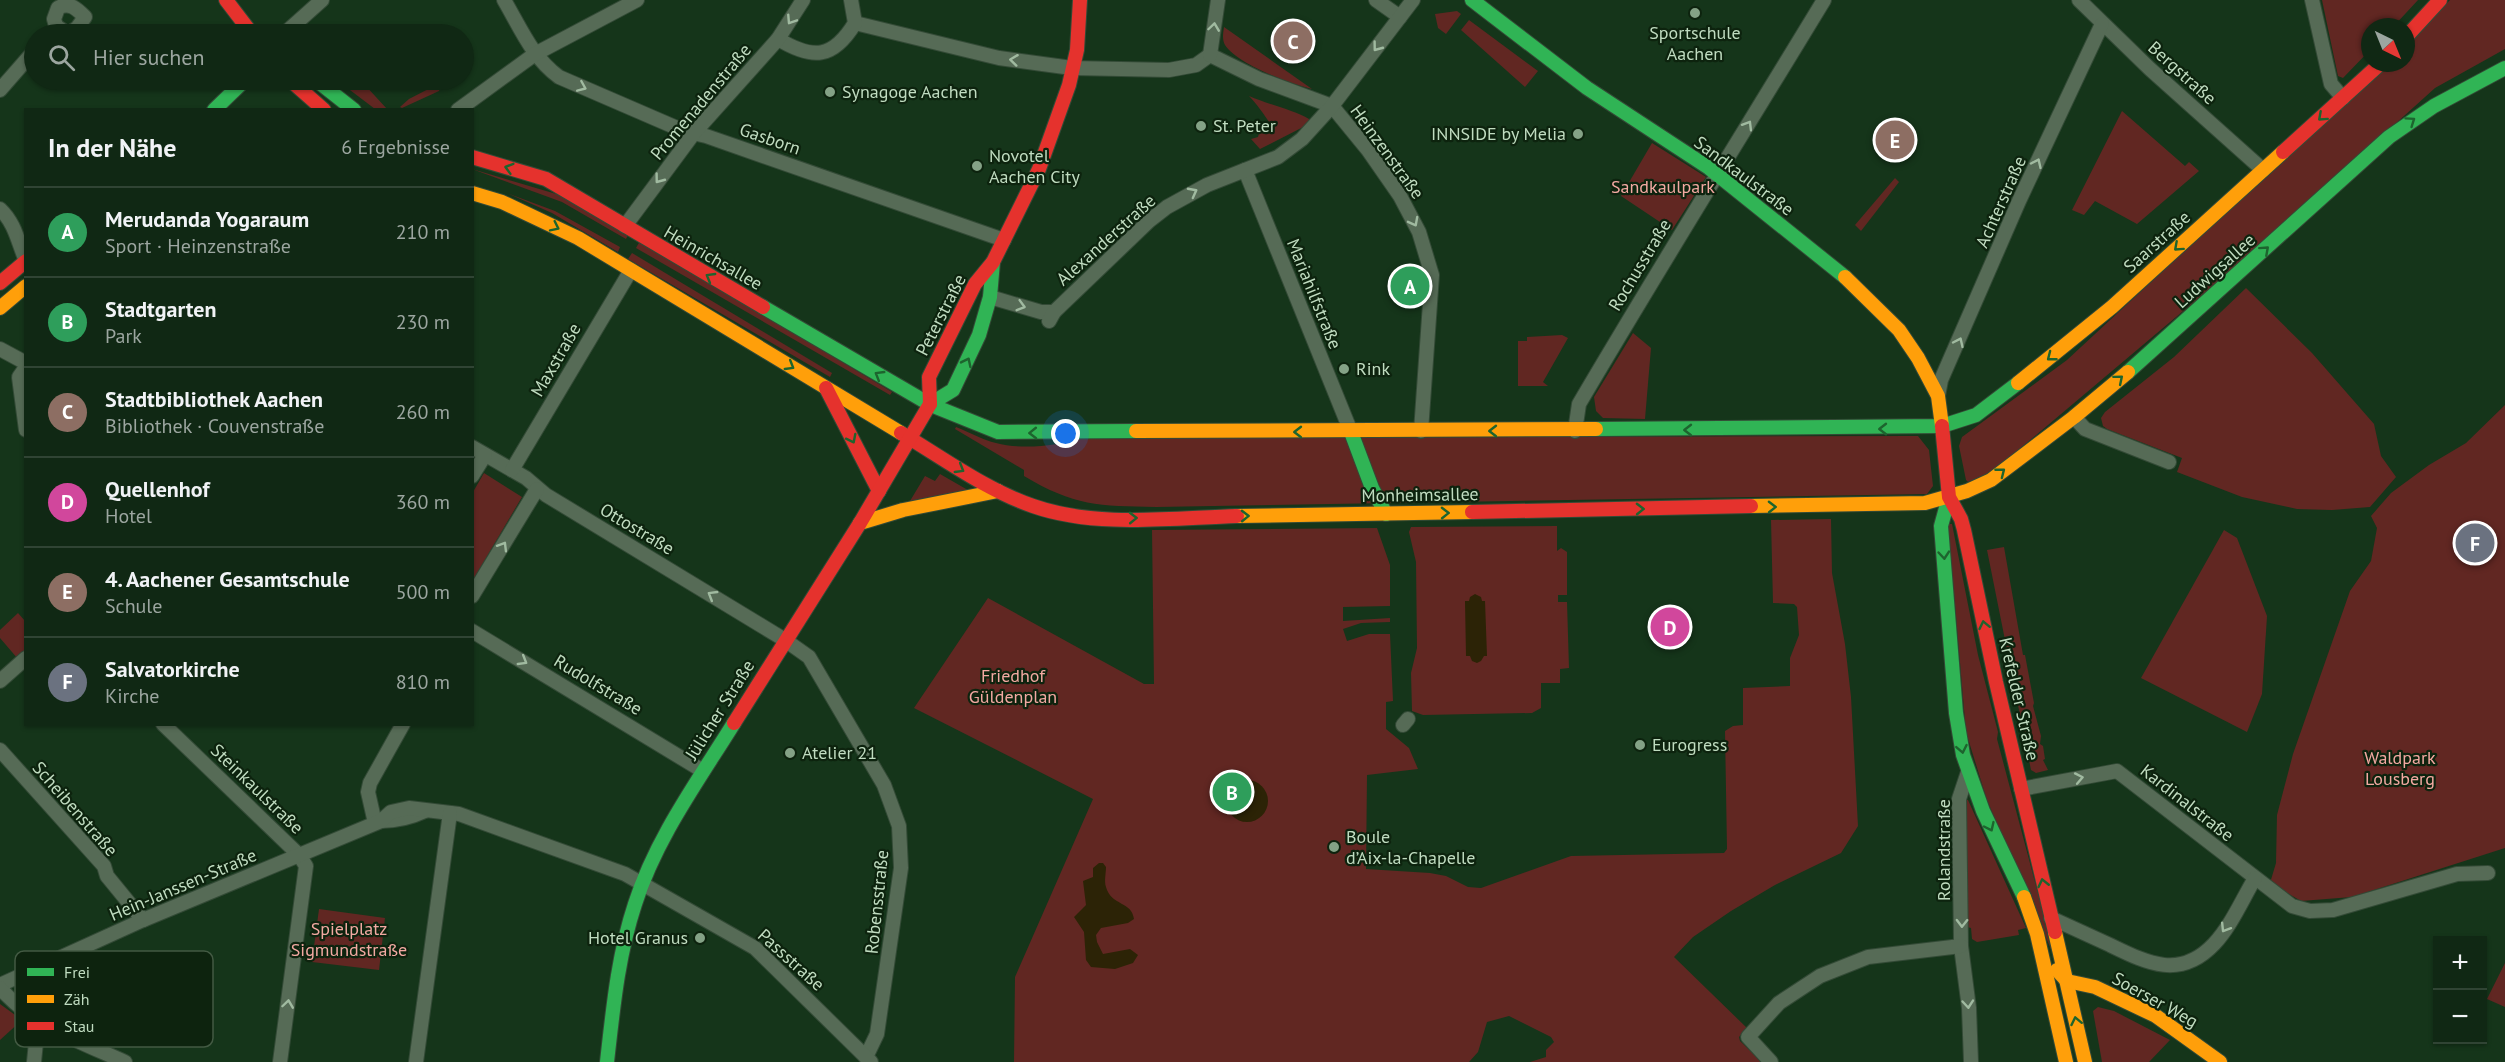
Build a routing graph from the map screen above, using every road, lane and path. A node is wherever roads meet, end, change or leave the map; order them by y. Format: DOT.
graph roads {
  1 [pos="226,0"];
  2 [pos="322,0"];
  3 [pos="504,0"];
  4 [pos="637,0"];
  5 [pos="803,0"];
  6 [pos="851,0"];
  7 [pos="1080,0"];
  8 [pos="1218,0"];
  9 [pos="1376,0"];
  10 [pos="1413,0"];
  11 [pos="1472,0"];
  12 [pos="1824,0"];
  13 [pos="2079,0"];
  14 [pos="2312,0"];
  15 [pos="2440,0"];
  16 [pos="1400,17"];
  17 [pos="855,23"];
  18 [pos="244,24"];
  19 [pos="295,24"];
  20 [pos="2102,24"];
  21 [pos="2415,27"];
  22 [pos="778,39"];
  23 [pos="535,54"];
  24 [pos="1210,55"];
  25 [pos="24,62"];
  26 [pos="1072,68"];
  27 [pos="2505,68"];
  28 [pos="2371,72"];
  29 [pos="0,90"];
  30 [pos="235,90"];
  31 [pos="301,90"];
  32 [pos="329,90"];
  33 [pos="2343,98"];
  34 [pos="1332,106"];
  35 [pos="216,108"];
  36 [pos="322,108"];
  37 [pos="351,108"];
  38 [pos="461,108"];
  39 [pos="694,133"];
  40 [pos="474,158"];
  41 [pos="1245,170"];
  42 [pos="2263,170"];
  43 [pos="1718,175"];
  44 [pos="474,193"];
  45 [pos="0,209"];
  46 [pos="624,226"];
  47 [pos="1004,240"];
  48 [pos="24,256"];
  49 [pos="993,262"];
  50 [pos="24,263"];
  51 [pos="631,270"];
  52 [pos="0,283"];
  53 [pos="24,288"];
  54 [pos="990,297"];
  55 [pos="0,308"];
  56 [pos="0,349"];
  57 [pos="24,364"];
  58 [pos="24,368"];
  59 [pos="825,387"];
  60 [pos="1938,396"];
  61 [pos="930,404"];
  62 [pos="24,415"];
  63 [pos="2074,417"];
  64 [pos="1942,426"];
  65 [pos="1421,431"];
  66 [pos="1575,431"];
  67 [pos="1351,432"];
  68 [pos="910,438"];
  69 [pos="474,448"];
  70 [pos="485,454"];
  71 [pos="2169,462"];
  72 [pos="512,470"];
  73 [pos="474,473"];
  74 [pos="537,489"];
  75 [pos="879,491"];
  76 [pos="998,491"];
  77 [pos="1949,497"];
  78 [pos="1386,514"];
  79 [pos="860,523"];
  80 [pos="474,593"];
  81 [pos="474,632"];
  82 [pos="785,639"];
  83 [pos="24,660"];
  84 [pos="0,681"];
  85 [pos="166,726"];
  86 [pos="403,726"];
  87 [pos="0,750"];
  88 [pos="703,771"];
  89 [pos="1968,772"];
  90 [pos="2021,789"];
  91 [pos="450,813"];
  92 [pos="378,822"];
  93 [pos="299,855"];
  94 [pos="2488,873"];
  95 [pos="2255,878"];
  96 [pos="643,883"];
  97 [pos="2051,918"];
  98 [pos="143,920"];
  99 [pos="1962,946"];
  100 [pos="77,951"];
  101 [pos="2043,955"];
  102 [pos="15,980"];
  103 [pos="2067,981"];
  104 [pos="0,987"];
  105 [pos="15,1004"];
  106 [pos="36,1047"];
  107 [pos="92,1047"];
  108 [pos="868,1059"];
  109 [pos="34,1062"];
  110 [pos="125,1062"];
  111 [pos="280,1062"];
  112 [pos="416,1062"];
  113 [pos="607,1062"];
  114 [pos="1771,1062"];
  115 [pos="1971,1062"];
  116 [pos="2066,1062"];
  117 [pos="2085,1062"];
  118 [pos="2220,1062"];
  1 -- 18 [label="main road"];
  2 -- 19 [label="street"];
  3 -- 23 [label="street"];
  4 -- 23 [label="street"];
  5 -- 22 [label="street, Promenadenstraße, one-way"];
  6 -- 17 [label="street"];
  7 -- 26 [label="main road, Peterstraße"];
  24 -- 8 [label="street, one-way"];
  9 -- 16 [label="street"];
  10 -- 16 [label="street, Alexanderstraße"];
  11 -- 43 [label="main road, Sandkaulstraße"];
  43 -- 12 [label="street, Rochusstraße, one-way"];
  13 -- 20 [label="street, Bergstraße"];
  14 -- 33 [label="street"];
  15 -- 21 [label="main road"];
  16 -- 34 [label="street, Alexanderstraße, one-way"];
  17 -- 22 [label="street"];
  26 -- 17 [label="street, one-way"];
  20 -- 42 [label="street, Bergstraße"];
  60 -- 20 [label="street, Achterstraße, one-way"];
  22 -- 39 [label="street, Promenadenstraße"];
  23 -- 38 [label="street"];
  23 -- 39 [label="street, Gasborn, one-way"];
  24 -- 26 [label="street"];
  24 -- 34 [label="street"];
  25 -- 29 [label="street"];
  26 -- 47 [label="main road, Peterstraße"];
  63 -- 27 [label="main road, Ludwigsallee, one-way"];
  28 -- 33 [label="main road, Saarstraße"];
  30 -- 35 [label="main road"];
  31 -- 36 [label="main road"];
  32 -- 37 [label="main road"];
  33 -- 42 [label="main road, Saarstraße, one-way"];
  34 -- 41 [label="street, Alexanderstraße"];
  34 -- 65 [label="street, Heinzenstraße, one-way"];
  39 -- 46 [label="street, Promenadenstraße, one-way"];
  39 -- 47 [label="street, Gasborn"];
  46 -- 40 [label="main road, Heinrichsallee, one-way"];
  54 -- 41 [label="street, Alexanderstraße, one-way"];
  41 -- 67 [label="street, Mariahilfstraße"];
  42 -- 64 [label="main road, Saarstraße, one-way"];
  43 -- 60 [label="main road, Sandkaulstraße"];
  43 -- 66 [label="street, Rochusstraße"];
  44 -- 51 [label="main road, one-way"];
  45 -- 48 [label="street"];
  61 -- 46 [label="main road, Heinrichsallee, one-way"];
  47 -- 49 [label="main road, Peterstraße"];
  49 -- 54 [label="main road, Peterstraße"];
  49 -- 61 [label="main road, Peterstraße"];
  50 -- 52 [label="main road"];
  51 -- 59 [label="main road, one-way"];
  51 -- 72 [label="street, Maxstraße"];
  53 -- 55 [label="main road"];
  61 -- 54 [label="main road, Peterstraße, one-way"];
  56 -- 57 [label="street"];
  58 -- 62 [label="street"];
  59 -- 68 [label="main road"];
  59 -- 75 [label="main road, one-way"];
  60 -- 64 [label="main road, Sandkaulstraße"];
  67 -- 61 [label="main road, one-way"];
  61 -- 68 [label="main road, Jülicher Straße"];
  63 -- 71 [label="street"];
  77 -- 63 [label="main road, Ludwigsallee, one-way"];
  64 -- 66 [label="main road, one-way"];
  64 -- 77 [label="main road, Krefelder Straße"];
  66 -- 65 [label="main road, one-way"];
  65 -- 67 [label="main road"];
  67 -- 78 [label="main road"];
  68 -- 75 [label="main road, Jülicher Straße"];
  68 -- 76 [label="main road, Monheimsallee, one-way"];
  69 -- 70 [label="street, Ottostraße"];
  70 -- 72 [label="street, Ottostraße"];
  70 -- 73 [label="street"];
  72 -- 74 [label="street, Ottostraße"];
  80 -- 74 [label="street, one-way"];
  82 -- 74 [label="street, Ottostraße, one-way"];
  75 -- 79 [label="main road, Jülicher Straße"];
  76 -- 78 [label="main road, Monheimsallee, one-way"];
  76 -- 79 [label="main road"];
  78 -- 77 [label="main road, Monheimsallee, one-way"];
  77 -- 89 [label="main road, Rolandstraße, one-way"];
  90 -- 77 [label="main road, Krefelder Straße, one-way"];
  79 -- 82 [label="main road, Jülicher Straße"];
  81 -- 88 [label="street, Rudolfstraße, one-way"];
  82 -- 88 [label="main road, Jülicher Straße"];
  82 -- 108 [label="street, Robensstraße"];
  83 -- 84 [label="street"];
  85 -- 93 [label="street, Steinkaulstraße"];
  86 -- 92 [label="street"];
  87 -- 98 [label="street, Scheibenstraße"];
  88 -- 96 [label="main road, Jülicher Straße"];
  89 -- 99 [label="street, Rolandstraße, one-way"];
  89 -- 101 [label="main road, one-way"];
  90 -- 95 [label="street, Kardinalstraße, one-way"];
  97 -- 90 [label="main road, Krefelder Straße, one-way"];
  91 -- 92 [label="street, Hein-Janssen-Straße"];
  91 -- 96 [label="street, Hein-Janssen-Straße"];
  91 -- 112 [label="street"];
  92 -- 93 [label="street, Hein-Janssen-Straße"];
  93 -- 98 [label="street, Hein-Janssen-Straße"];
  111 -- 93 [label="street, one-way"];
  94 -- 95 [label="street, Kardinalstraße"];
  95 -- 97 [label="street, one-way"];
  96 -- 108 [label="street, Passstraße"];
  96 -- 113 [label="main road, Jülicher Straße"];
  97 -- 103 [label="main road, Krefelder Straße"];
  98 -- 100 [label="street, Hein-Janssen-Straße"];
  99 -- 114 [label="street"];
  99 -- 115 [label="street, Rolandstraße, one-way"];
  101 -- 103 [label="main road"];
  101 -- 116 [label="main road"];
  102 -- 104 [label="street, Hein-Janssen-Straße"];
  117 -- 103 [label="main road, Krefelder Straße, one-way"];
  103 -- 118 [label="main road, Soerser Weg"];
  104 -- 105 [label="street"];
  106 -- 109 [label="street"];
  107 -- 110 [label="street"];
}
